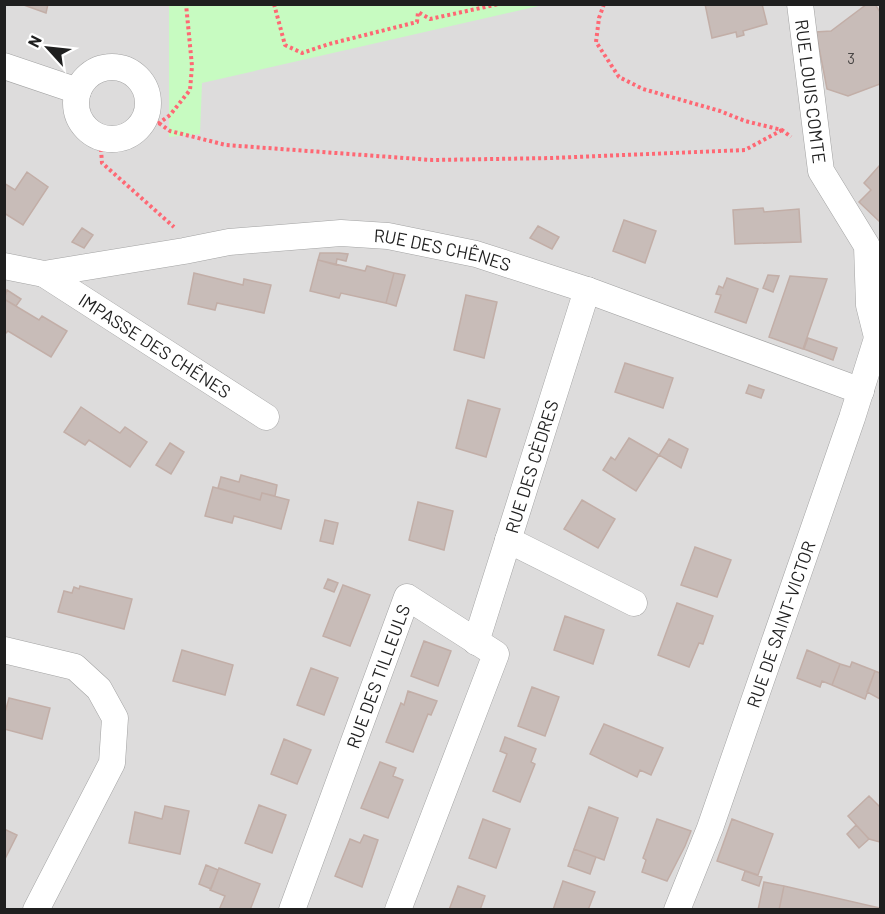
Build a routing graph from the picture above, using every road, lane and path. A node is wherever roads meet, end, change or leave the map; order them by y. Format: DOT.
graph roads {
  1 [pos="186,4"];
  2 [pos="274,4"];
  3 [pos="415,4"];
  4 [pos="499,4"];
  5 [pos="604,4"];
  6 [pos="800,4"];
  7 [pos="418,12"];
  8 [pos="4,66"];
  9 [pos="78,91"];
  10 [pos="149,125"];
  11 [pos="782,130"];
  12 [pos="100,137"];
  13 [pos="793,138"];
  14 [pos="874,248"];
  15 [pos="184,251"];
  16 [pos="4,266"];
  17 [pos="44,274"];
  18 [pos="587,290"];
  19 [pos="879,333"];
  20 [pos="861,391"];
  21 [pos="266,417"];
  22 [pos="508,540"];
  23 [pos="634,603"];
  24 [pos="476,642"];
  25 [pos="4,650"];
  26 [pos="36,909"];
  27 [pos="292,909"];
  28 [pos="398,909"];
  29 [pos="677,909"];
  1 -- 10 [label="path"];
  2 -- 7 [label="path"];
  3 -- 7 [label="path"];
  4 -- 7 [label="path"];
  5 -- 11 [label="path"];
  6 -- 14 [label="street, RUE LOUIS COMTE"];
  8 -- 9 [label="street"];
  9 -- 10 [label="street"];
  9 -- 12 [label="street"];
  10 -- 11 [label="path"];
  10 -- 12 [label="street"];
  11 -- 13 [label="path"];
  12 -- 15 [label="path"];
  14 -- 19 [label="street, RUE LOUIS COMTE"];
  15 -- 17 [label="street, RUE DES CHÊNES"];
  15 -- 18 [label="street, RUE DES CHÊNES"];
  16 -- 17 [label="street, RUE DES CHÊNES"];
  17 -- 21 [label="street, IMPASSE DES CHÊNES"];
  18 -- 20 [label="street, RUE DES CHÊNES"];
  18 -- 22 [label="street, RUE DES CÈDRES"];
  19 -- 20 [label="street, RUE DE SAINT-VICTOR"];
  20 -- 29 [label="street, RUE DE SAINT-VICTOR"];
  22 -- 23 [label="street"];
  22 -- 24 [label="street, RUE DES CÈDRES"];
  24 -- 27 [label="street, RUE DES TILLEULS"];
  24 -- 28 [label="street, RUE DES TILLEULS"];
  25 -- 26 [label="street"];
}
